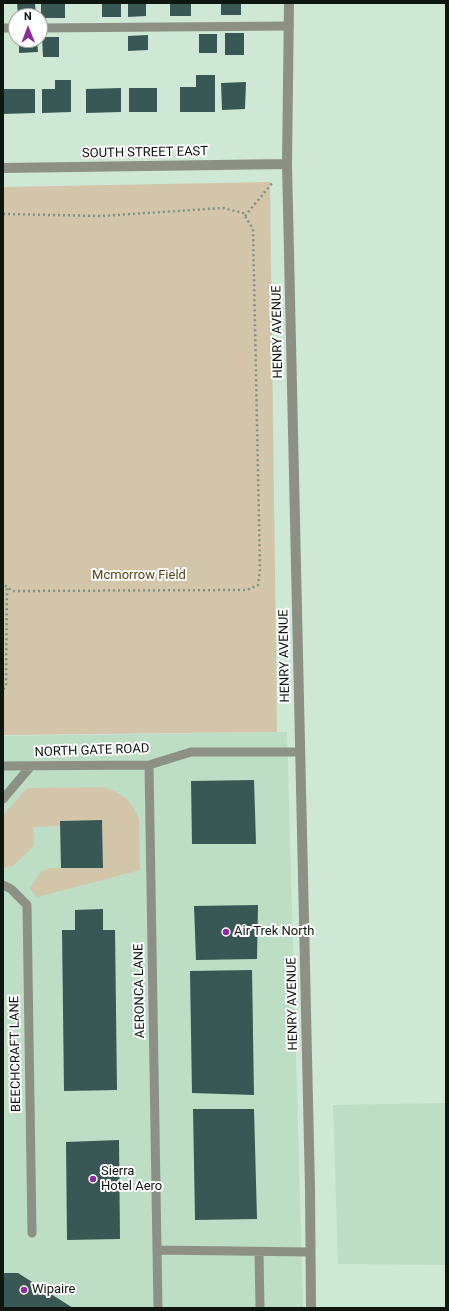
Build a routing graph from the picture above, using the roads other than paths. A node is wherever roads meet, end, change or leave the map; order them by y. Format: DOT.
graph roads {
  1 [pos="289,3"];
  2 [pos="289,26"];
  3 [pos="48,28"];
  4 [pos="287,164"];
  5 [pos="3,168"];
  6 [pos="300,752"];
  7 [pos="149,765"];
  8 [pos="3,766"];
  9 [pos="31,766"];
  10 [pos="3,799"];
  11 [pos="3,885"];
  12 [pos="32,1233"];
  13 [pos="157,1250"];
  14 [pos="259,1252"];
  15 [pos="310,1252"];
  16 [pos="158,1308"];
  17 [pos="260,1308"];
  18 [pos="311,1308"];
  1 -- 2 [label="street, HENRY AVENUE"];
  2 -- 3 [label="lane"];
  2 -- 4 [label="street, HENRY AVENUE"];
  4 -- 5 [label="street, SOUTH STREET EAST"];
  4 -- 6 [label="street, HENRY AVENUE"];
  6 -- 7 [label="lane, NORTH GATE ROAD"];
  6 -- 15 [label="street, HENRY AVENUE"];
  7 -- 9 [label="lane, NORTH GATE ROAD"];
  7 -- 13 [label="lane, AERONCA LANE"];
  8 -- 9 [label="lane, NORTH GATE ROAD"];
  9 -- 10 [label="lane"];
  11 -- 12 [label="lane, BEECHCRAFT LANE"];
  13 -- 14 [label="lane"];
  13 -- 16 [label="lane, AERONCA LANE"];
  14 -- 15 [label="lane"];
  14 -- 17 [label="lane"];
  15 -- 18 [label="street, HENRY AVENUE"];
}
